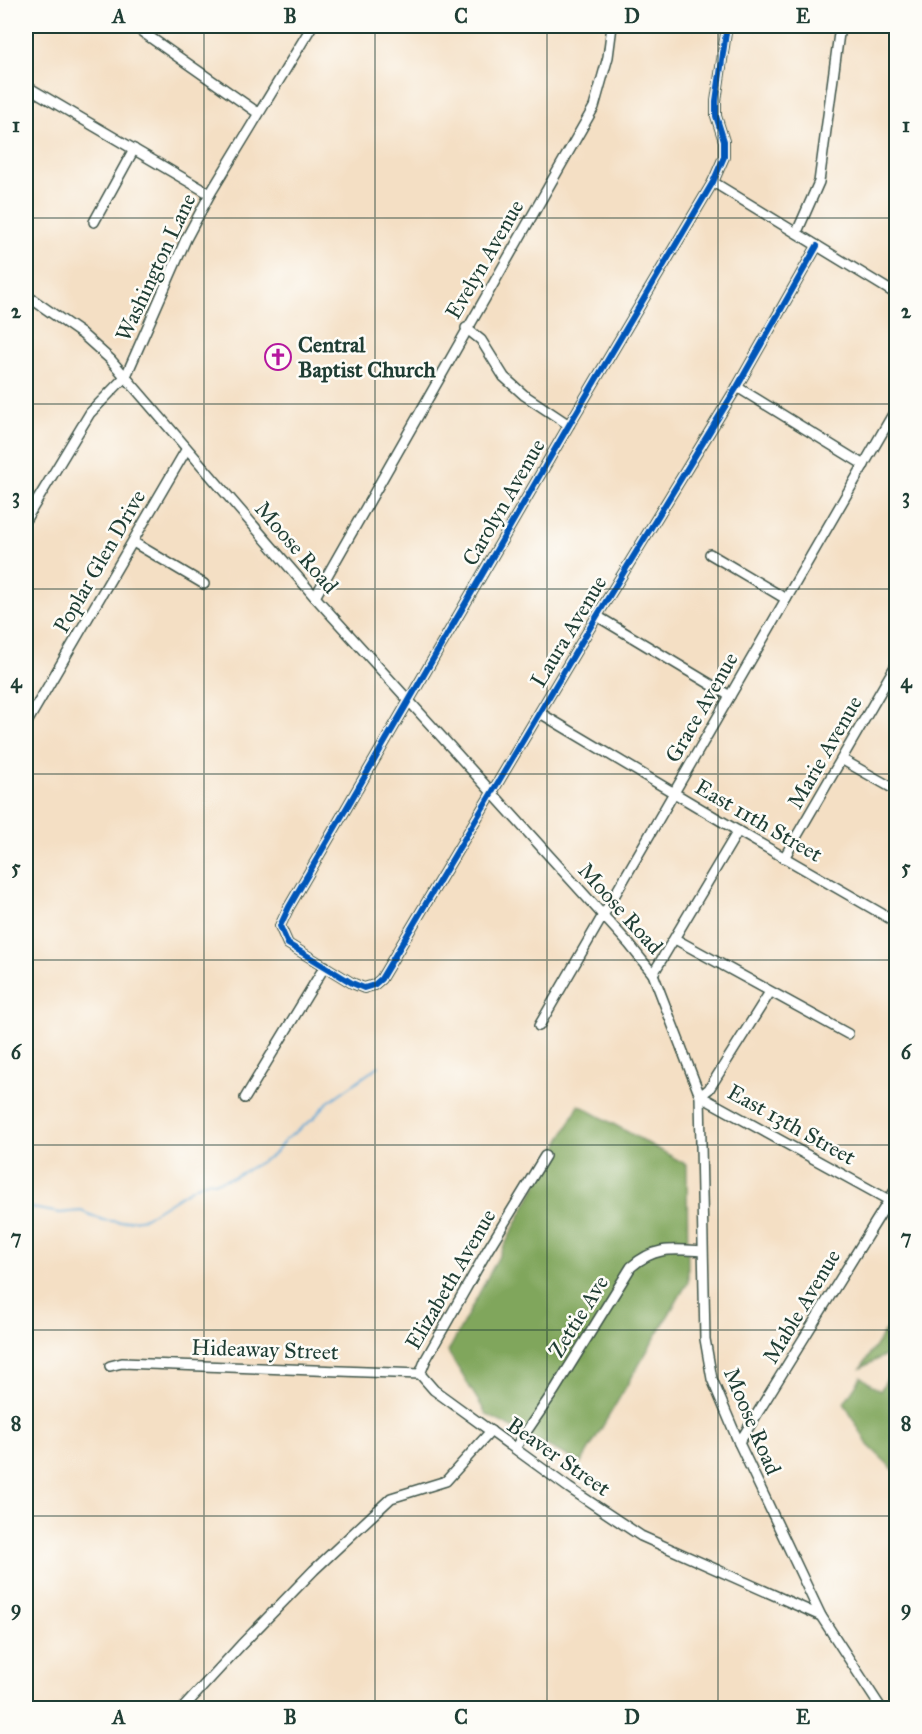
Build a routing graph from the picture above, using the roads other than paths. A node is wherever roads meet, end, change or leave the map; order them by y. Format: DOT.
graph roads {
  1 [pos="134,26"];
  2 [pos="312,26"];
  3 [pos="612,26"];
  4 [pos="727,26"];
  5 [pos="840,26"];
  6 [pos="26,86"];
  7 [pos="258,113"];
  8 [pos="134,149"];
  9 [pos="713,182"];
  10 [pos="210,194"];
  11 [pos="94,222"];
  12 [pos="797,232"];
  13 [pos="817,246"];
  14 [pos="897,294"];
  15 [pos="26,296"];
  16 [pos="466,328"];
  17 [pos="126,376"];
  18 [pos="737,387"];
  19 [pos="897,409"];
  20 [pos="569,425"];
  21 [pos="186,450"];
  22 [pos="864,465"];
  23 [pos="26,519"];
  24 [pos="133,542"];
  25 [pos="710,554"];
  26 [pos="204,584"];
  27 [pos="315,597"];
  28 [pos="786,599"];
  29 [pos="597,616"];
  30 [pos="896,668"];
  31 [pos="730,696"];
  32 [pos="408,701"];
  33 [pos="540,713"];
  34 [pos="26,724"];
  35 [pos="843,760"];
  36 [pos="897,790"];
  37 [pos="674,793"];
  38 [pos="491,794"];
  39 [pos="738,831"];
  40 [pos="784,858"];
  41 [pos="603,915"];
  42 [pos="897,922"];
  43 [pos="675,939"];
  44 [pos="325,966"];
  45 [pos="653,974"];
  46 [pos="770,992"];
  47 [pos="539,1026"];
  48 [pos="848,1034"];
  49 [pos="700,1096"];
  50 [pos="245,1098"];
  51 [pos="545,1156"];
  52 [pos="897,1189"];
  53 [pos="893,1202"];
  54 [pos="702,1251"];
  55 [pos="110,1366"];
  56 [pos="420,1374"];
  57 [pos="491,1431"];
  58 [pos="739,1443"];
  59 [pos="515,1448"];
  60 [pos="821,1616"];
  61 [pos="183,1708"];
  62 [pos="881,1708"];
  1 -- 7 [label="street"];
  2 -- 7 [label="street, Washington Lane"];
  3 -- 16 [label="street, Evelyn Avenue"];
  4 -- 9 [label="street, Carolyn Avenue"];
  5 -- 12 [label="street"];
  6 -- 8 [label="street"];
  7 -- 10 [label="street, Washington Lane"];
  8 -- 10 [label="street"];
  8 -- 11 [label="street"];
  9 -- 12 [label="street"];
  9 -- 20 [label="street, Carolyn Avenue"];
  10 -- 17 [label="street, Washington Lane"];
  12 -- 13 [label="street"];
  13 -- 14 [label="street"];
  13 -- 18 [label="street, Laura Avenue"];
  15 -- 17 [label="street, Moose Road"];
  16 -- 20 [label="street"];
  16 -- 27 [label="street, Evelyn Avenue"];
  17 -- 21 [label="street, Moose Road"];
  17 -- 23 [label="street, Washington Lane"];
  18 -- 22 [label="street"];
  18 -- 29 [label="street, Laura Avenue"];
  19 -- 22 [label="street, Grace Avenue"];
  20 -- 32 [label="street, Carolyn Avenue"];
  21 -- 24 [label="street, Poplar Glen Drive"];
  21 -- 27 [label="street, Moose Road"];
  22 -- 28 [label="street, Grace Avenue"];
  24 -- 26 [label="street"];
  24 -- 34 [label="street, Poplar Glen Drive"];
  25 -- 28 [label="street"];
  27 -- 32 [label="street, Moose Road"];
  28 -- 31 [label="street, Grace Avenue"];
  29 -- 31 [label="street"];
  29 -- 33 [label="street, Laura Avenue"];
  30 -- 35 [label="street, Marie Avenue"];
  31 -- 37 [label="street, Grace Avenue"];
  32 -- 38 [label="street, Moose Road"];
  32 -- 44 [label="street, Carolyn Avenue"];
  33 -- 37 [label="street, East 11th Street"];
  33 -- 38 [label="street, Laura Avenue"];
  35 -- 36 [label="street"];
  35 -- 40 [label="street, Marie Avenue"];
  37 -- 39 [label="street, East 11th Street"];
  37 -- 41 [label="street, Grace Avenue"];
  38 -- 41 [label="street, Moose Road"];
  38 -- 44 [label="street, Laura Avenue"];
  39 -- 40 [label="street, East 11th Street"];
  39 -- 43 [label="street"];
  40 -- 42 [label="street, East 11th Street"];
  41 -- 45 [label="street, Moose Road"];
  41 -- 47 [label="street, Grace Avenue"];
  43 -- 45 [label="street"];
  43 -- 46 [label="street"];
  44 -- 50 [label="street"];
  45 -- 49 [label="street, Moose Road"];
  46 -- 48 [label="street"];
  46 -- 49 [label="street"];
  49 -- 53 [label="street, East 13th Street"];
  49 -- 54 [label="street, Moose Road"];
  51 -- 56 [label="street, Elizabeth Avenue"];
  52 -- 53 [label="street, Mable Avenue"];
  53 -- 58 [label="street, Mable Avenue"];
  54 -- 58 [label="street, Moose Road"];
  54 -- 59 [label="street, Zettie Ave"];
  55 -- 56 [label="street, Hideaway Street"];
  56 -- 57 [label="street, Elizabeth Avenue"];
  57 -- 59 [label="street, Beaver Street"];
  57 -- 61 [label="street, Beaver Street"];
  58 -- 60 [label="street, Moose Road"];
  59 -- 60 [label="street, Beaver Street"];
  60 -- 62 [label="street, Moose Road"];
}
